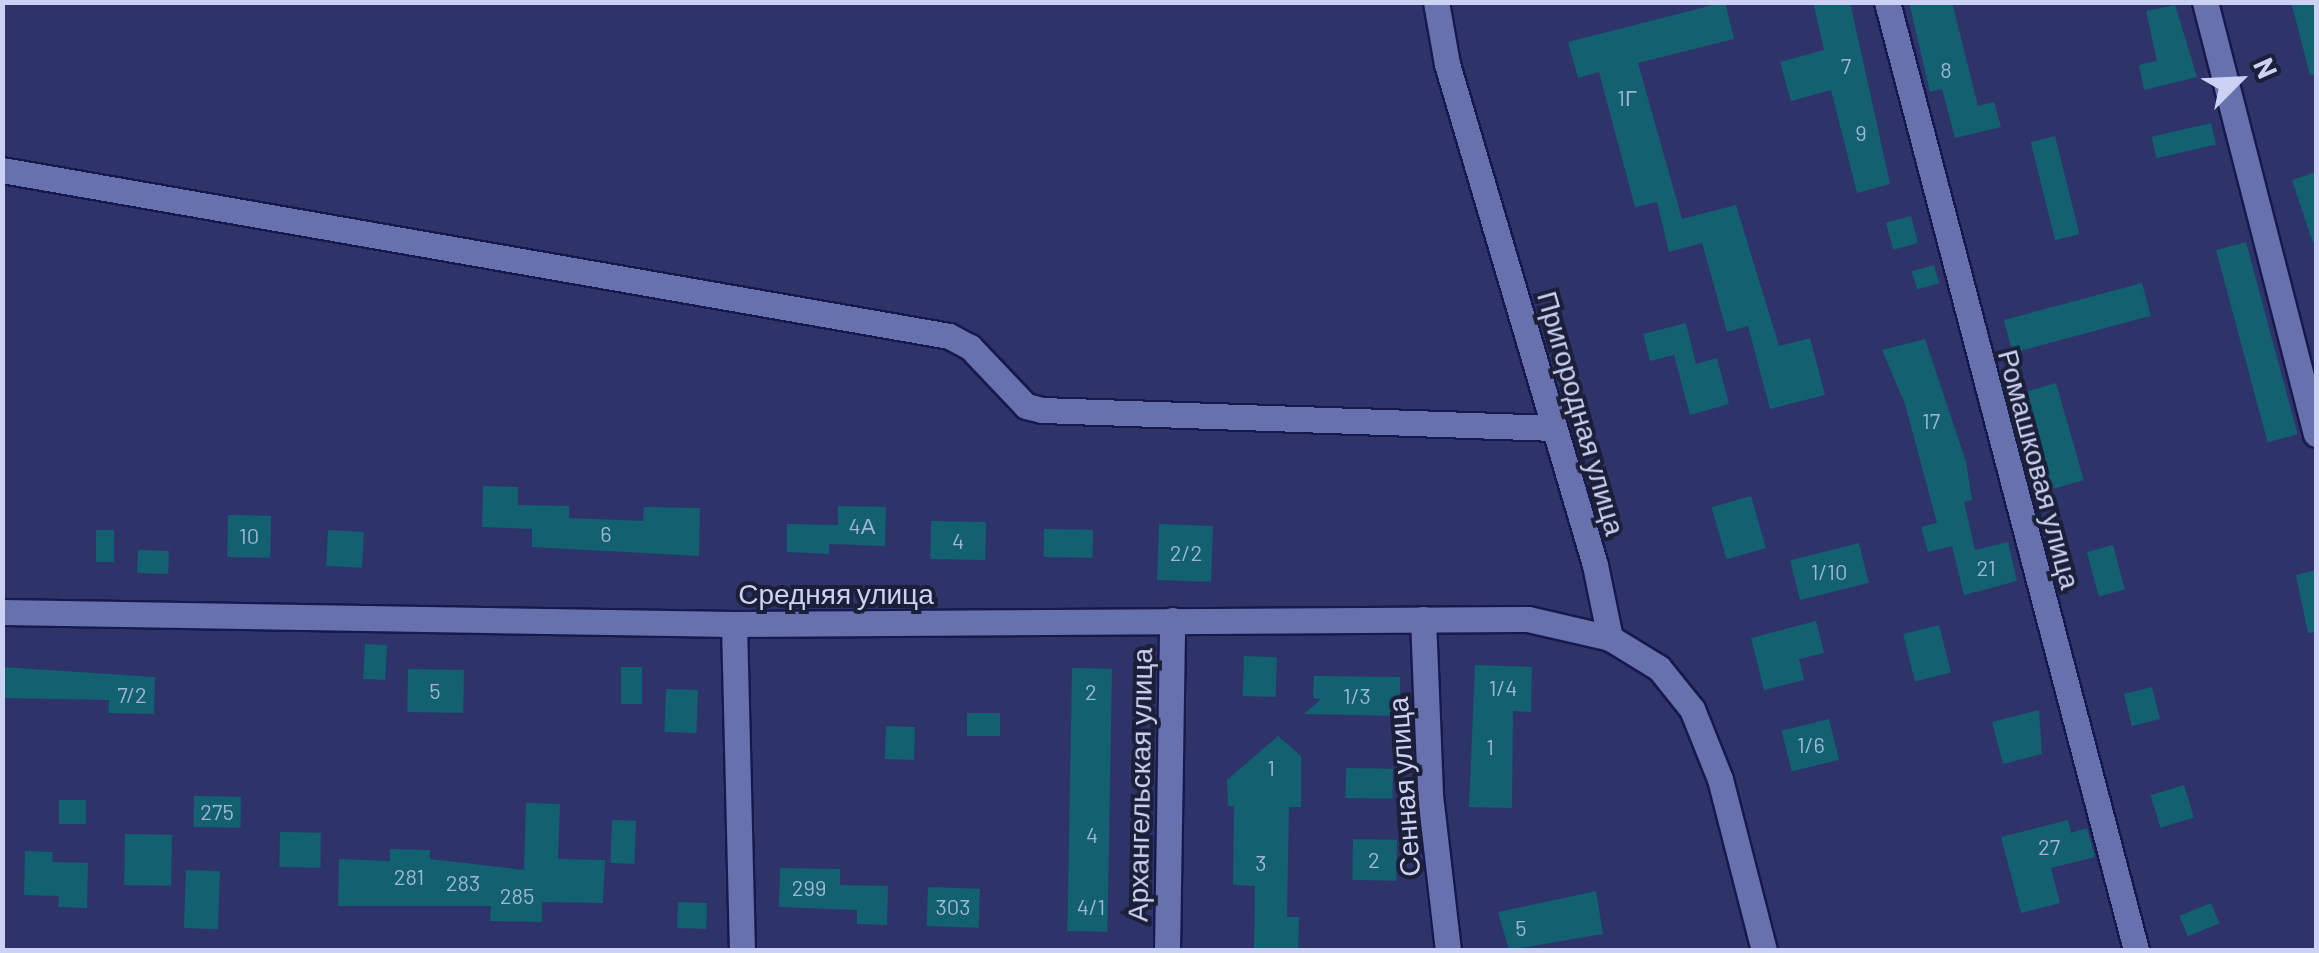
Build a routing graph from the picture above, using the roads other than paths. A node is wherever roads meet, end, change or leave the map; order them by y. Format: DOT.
graph roads {
  1 [pos="1436,2"];
  2 [pos="1887,2"];
  3 [pos="2205,2"];
  4 [pos="2,170"];
  5 [pos="1554,428"];
  6 [pos="2316,434"];
  7 [pos="2,612"];
  8 [pos="1424,619"];
  9 [pos="1172,620"];
  10 [pos="734,624"];
  11 [pos="1610,638"];
  12 [pos="742,950"];
  13 [pos="1167,950"];
  14 [pos="1448,950"];
  15 [pos="1764,950"];
  16 [pos="2136,950"];
  1 -- 5 [label="street, Пригородная улица"];
  2 -- 16 [label="street, Ромашковая улица"];
  3 -- 6 [label="street"];
  4 -- 5 [label="street"];
  5 -- 11 [label="street, Пригородная улица"];
  7 -- 10 [label="street, Средняя улица"];
  8 -- 9 [label="street, Средняя улица"];
  8 -- 11 [label="street, Средняя улица"];
  8 -- 14 [label="street, Сенная улица"];
  9 -- 10 [label="street, Средняя улица"];
  9 -- 13 [label="street, Архангельская улица"];
  10 -- 12 [label="street"];
  11 -- 15 [label="street, Средняя улица"];
}
